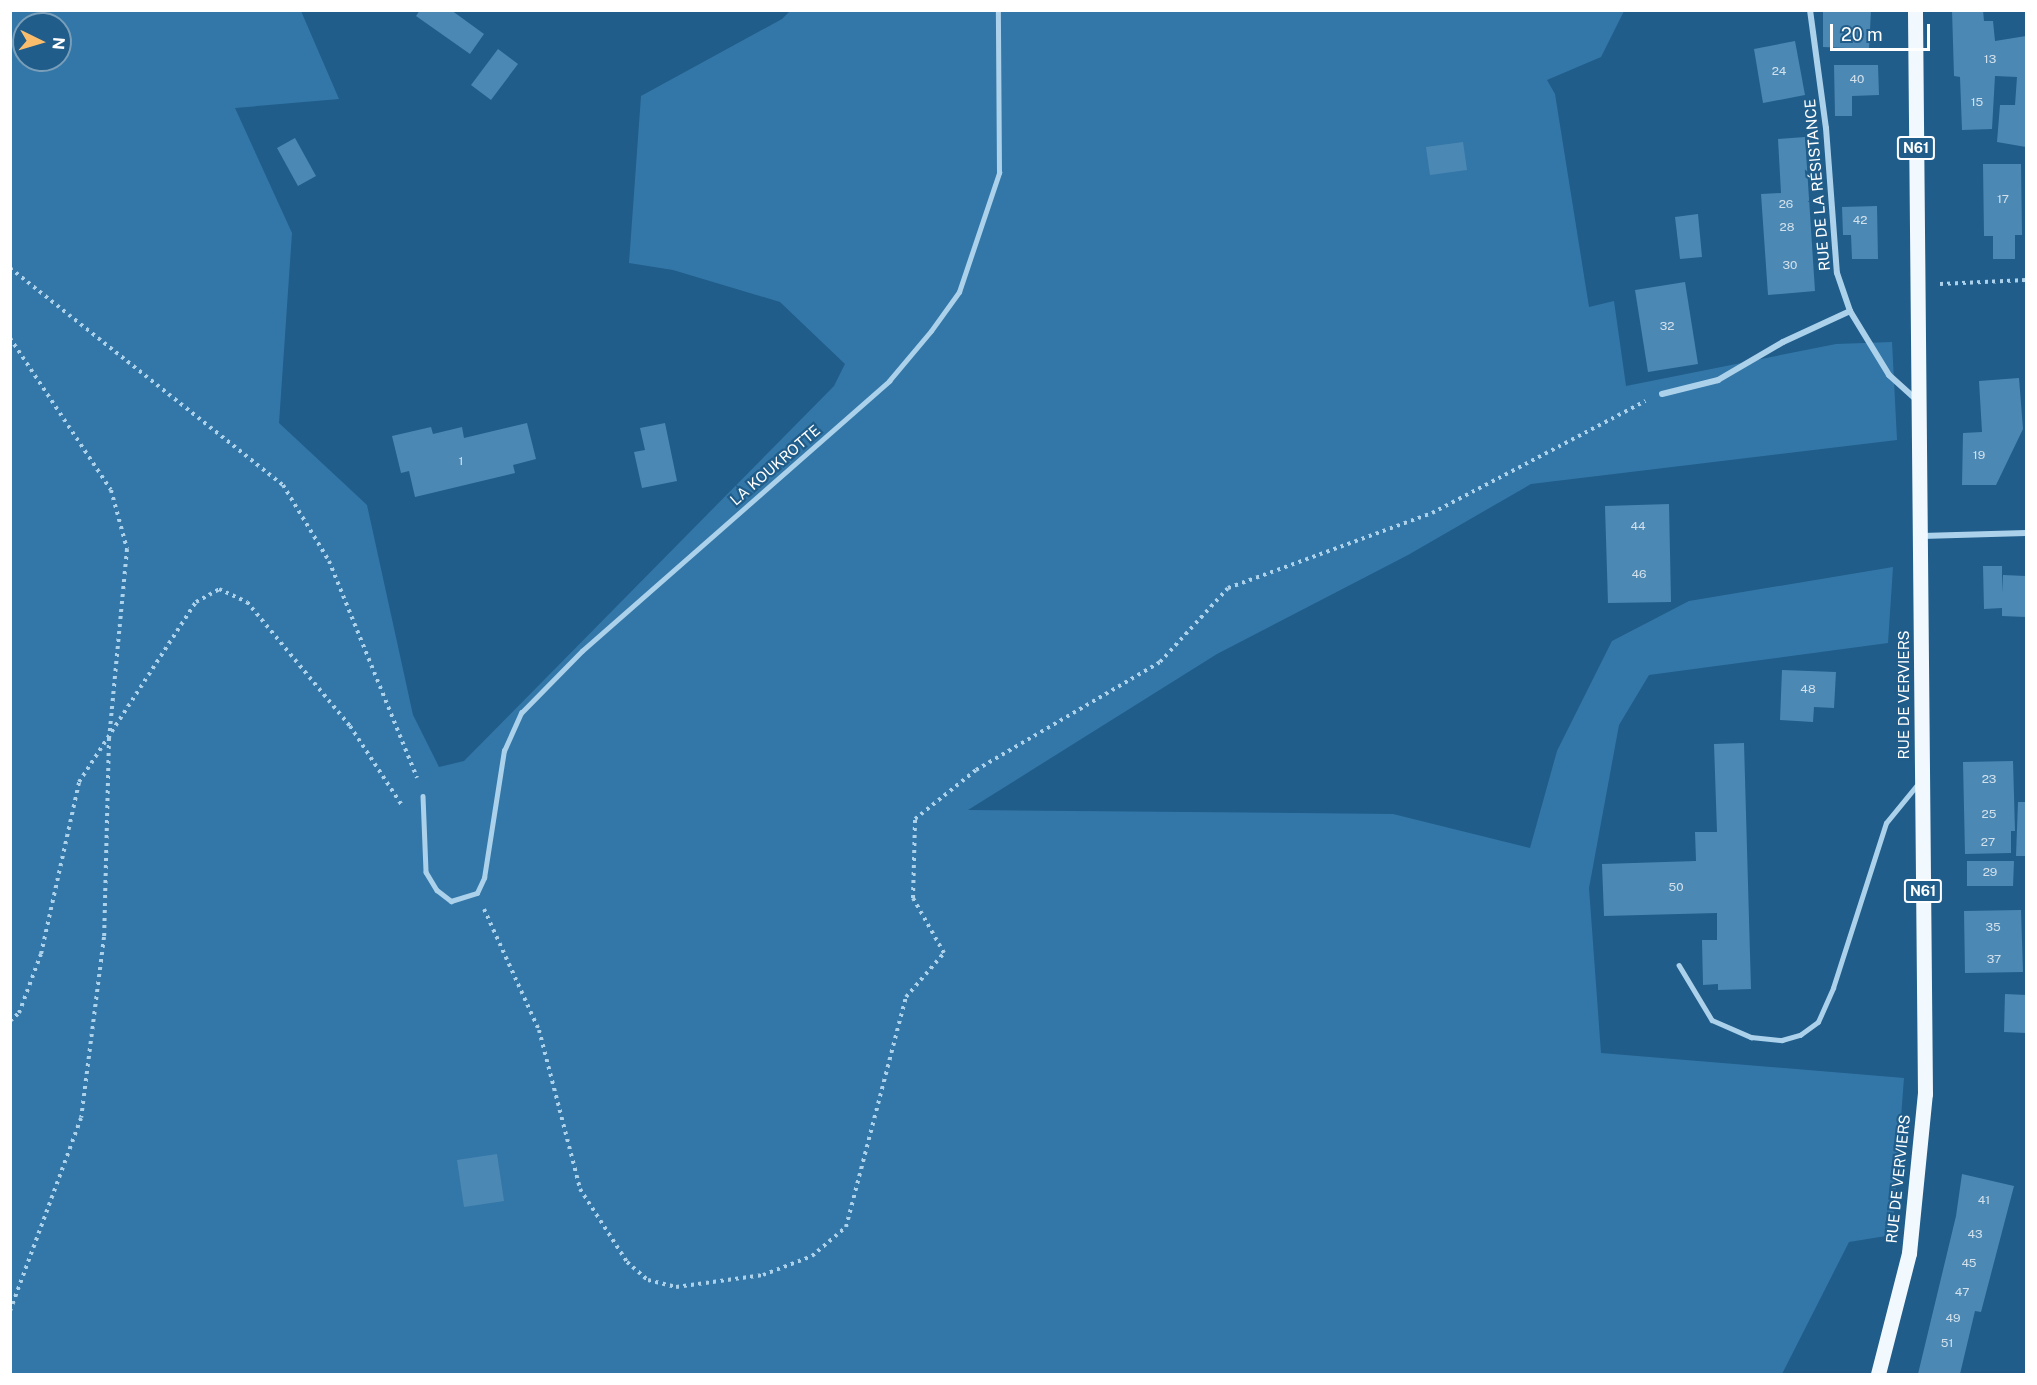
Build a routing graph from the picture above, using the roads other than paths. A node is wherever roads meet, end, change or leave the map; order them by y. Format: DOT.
graph roads {
  1 [pos="998,10"];
  2 [pos="1810,10"];
  3 [pos="1915,10"];
  4 [pos="1850,311"];
  5 [pos="1662,394"];
  6 [pos="1920,403"];
  7 [pos="2026,533"];
  8 [pos="1921,536"];
  9 [pos="1923,778"];
  10 [pos="423,796"];
  11 [pos="1679,965"];
  12 [pos="1878,1374"];
  1 -- 10 [label="lane, LA KOUKROTTE"];
  2 -- 4 [label="street, RUE DE LA RÉSISTANCE"];
  3 -- 6 [label="main road, RUE DE VERVIERS / N61"];
  4 -- 5 [label="street"];
  4 -- 6 [label="street, RUE DE LA RÉSISTANCE"];
  6 -- 8 [label="main road, RUE DE VERVIERS / N61"];
  7 -- 8 [label="street"];
  8 -- 9 [label="main road, RUE DE VERVIERS / N61"];
  9 -- 11 [label="lane"];
  9 -- 12 [label="main road, RUE DE VERVIERS / N61"];
}
